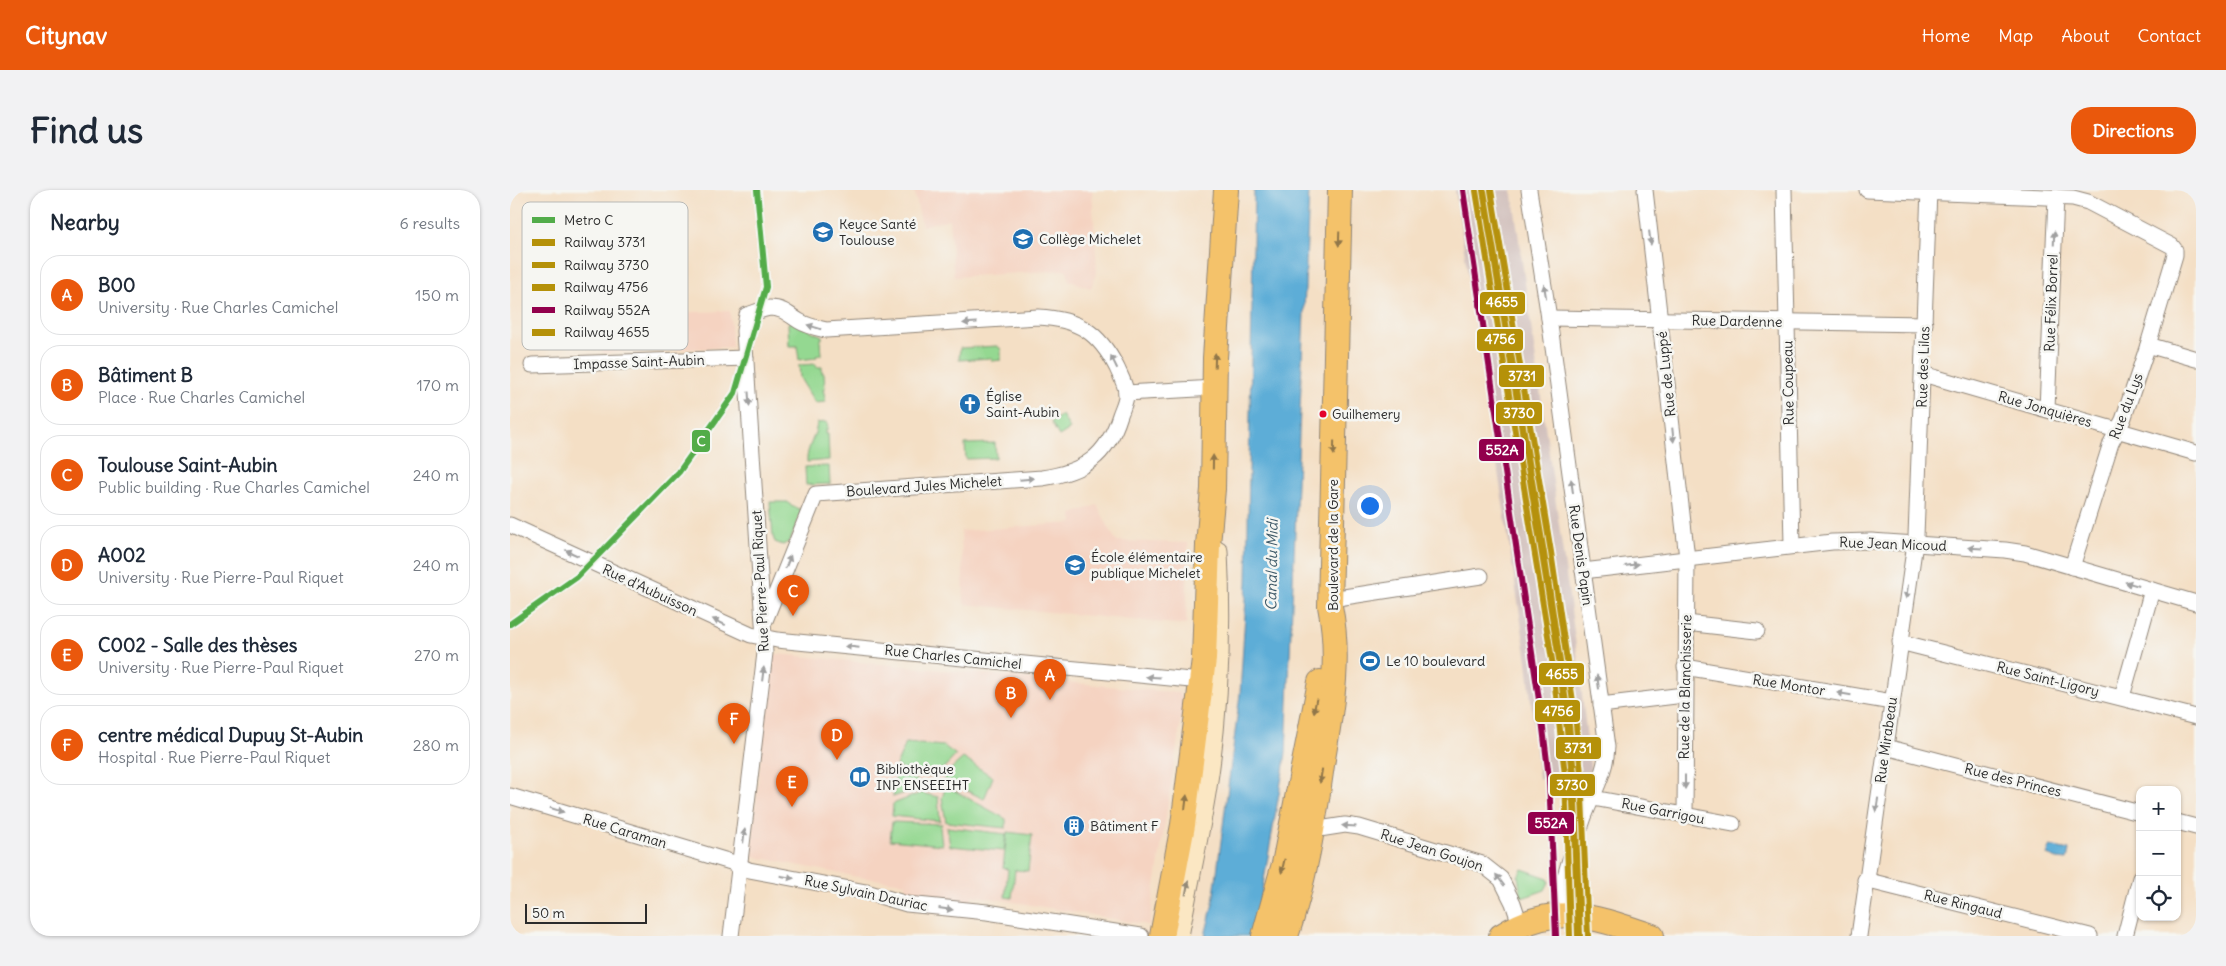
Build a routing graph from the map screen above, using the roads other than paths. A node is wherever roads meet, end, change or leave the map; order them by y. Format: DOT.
graph roads {
  1 [pos="1226,190"];
  2 [pos="1340,190"];
  3 [pos="1529,190"];
  4 [pos="1645,190"];
  5 [pos="1784,190"];
  6 [pos="1867,190"];
  7 [pos="1929,191"];
  8 [pos="2056,197"];
  9 [pos="1549,318"];
  10 [pos="1660,320"];
  11 [pos="1787,321"];
  12 [pos="1925,324"];
  13 [pos="2148,345"];
  14 [pos="746,358"];
  15 [pos="2196,360"];
  16 [pos="532,365"];
  17 [pos="1923,374"];
  18 [pos="1126,393"];
  19 [pos="1215,398"];
  20 [pos="2047,409"];
  21 [pos="2118,430"];
  22 [pos="2196,453"];
  23 [pos="1213,489"];
  24 [pos="510,525"];
  25 [pos="1914,544"];
  26 [pos="1792,546"];
  27 [pos="1687,558"];
  28 [pos="2072,567"];
  29 [pos="1584,571"];
  30 [pos="1481,576"];
  31 [pos="2152,590"];
  32 [pos="1330,602"];
  33 [pos="2196,603"];
  34 [pos="1686,623"];
  35 [pos="764,631"];
  36 [pos="1757,631"];
  37 [pos="1900,642"];
  38 [pos="1685,667"];
  39 [pos="1201,682"];
  40 [pos="1684,695"];
  41 [pos="2122,697"];
  42 [pos="1892,702"];
  43 [pos="1601,704"];
  44 [pos="2196,717"];
  45 [pos="1886,747"];
  46 [pos="510,796"];
  47 [pos="1593,798"];
  48 [pos="2136,812"];
  49 [pos="1685,815"];
  50 [pos="2181,823"];
  51 [pos="1733,824"];
  52 [pos="2196,827"];
  53 [pos="1312,830"];
  54 [pos="740,866"];
  55 [pos="1865,880"];
  56 [pos="2136,893"];
  57 [pos="1560,914"];
  58 [pos="1510,930"];
  59 [pos="1290,933"];
  60 [pos="731,936"];
  61 [pos="1141,936"];
  62 [pos="1162,936"];
  63 [pos="1178,936"];
  64 [pos="1264,936"];
  65 [pos="1652,936"];
  66 [pos="1859,936"];
  67 [pos="2090,936"];
  68 [pos="2125,936"];
  19 -- 1 [label="main road, one-way"];
  2 -- 32 [label="main road, Boulevard de la Gare, one-way"];
  9 -- 3 [label="street, Rue Denis Papin, one-way"];
  4 -- 10 [label="street, Rue de Luppé, one-way"];
  5 -- 11 [label="street, Rue Coupeau"];
  6 -- 7 [label="street"];
  7 -- 8 [label="street"];
  7 -- 12 [label="street, Rue des Lilas"];
  8 -- 13 [label="street, Rue du Lys"];
  20 -- 8 [label="street, Rue Félix Borrel, one-way"];
  9 -- 10 [label="street, Rue Dardenne"];
  29 -- 9 [label="street, Rue Denis Papin, one-way"];
  10 -- 11 [label="street, Rue Dardenne"];
  10 -- 27 [label="street, Rue de Luppé, one-way"];
  11 -- 12 [label="street, Rue Dardenne"];
  11 -- 26 [label="street, Rue Coupeau"];
  12 -- 17 [label="street, Rue des Lilas"];
  13 -- 15 [label="street"];
  13 -- 21 [label="street, Rue du Lys"];
  14 -- 16 [label="street, Impasse Saint-Aubin"];
  18 -- 14 [label="street, Rue Pierre-Paul Riquet, one-way"];
  14 -- 35 [label="street, Rue Pierre-Paul Riquet, one-way"];
  17 -- 20 [label="street, Rue Jonquières"];
  17 -- 25 [label="street, Rue des Lilas"];
  18 -- 19 [label="street"];
  35 -- 18 [label="street, Boulevard Jules Michelet, one-way"];
  23 -- 19 [label="main road, one-way"];
  20 -- 21 [label="street, Rue Jonquières"];
  21 -- 22 [label="street, Rue Jonquières"];
  21 -- 28 [label="street, Rue du Lys"];
  23 -- 39 [label="main road"];
  63 -- 23 [label="main road, one-way"];
  35 -- 24 [label="street, Rue d'Aubuisson, one-way"];
  25 -- 26 [label="street, Rue Jean Micoud"];
  28 -- 25 [label="street, Rue Jean Micoud, one-way"];
  25 -- 37 [label="street, Rue Mirabeau, one-way"];
  26 -- 27 [label="street, Rue Jean Micoud"];
  29 -- 27 [label="street, Rue Jean Micoud, one-way"];
  27 -- 34 [label="street, Rue de la Blanchisserie"];
  31 -- 28 [label="street, Rue Jean Micoud, one-way"];
  43 -- 29 [label="street, Rue Denis Papin, one-way"];
  30 -- 32 [label="street"];
  31 -- 33 [label="street, Rue Jean Micoud"];
  31 -- 41 [label="street"];
  32 -- 53 [label="main road, Boulevard de la Gare, one-way"];
  32 -- 64 [label="main road, one-way"];
  34 -- 36 [label="street"];
  34 -- 38 [label="street, Rue de la Blanchisserie"];
  39 -- 35 [label="street, Rue Charles Camichel, one-way"];
  54 -- 35 [label="street, Rue Pierre-Paul Riquet, one-way"];
  37 -- 41 [label="street, Rue Saint-Ligory"];
  37 -- 42 [label="street, Rue Mirabeau"];
  38 -- 40 [label="street, Rue de la Blanchisserie"];
  42 -- 38 [label="street, Rue Montor, one-way"];
  62 -- 39 [label="main road, one-way"];
  40 -- 43 [label="street"];
  40 -- 49 [label="street, Rue de la Blanchisserie, one-way"];
  41 -- 44 [label="street, Rue Saint-Ligory"];
  42 -- 45 [label="street, Rue Mirabeau"];
  43 -- 47 [label="street, Rue Denis Papin"];
  45 -- 48 [label="street, Rue des Princes"];
  45 -- 55 [label="street, Rue Mirabeau, one-way"];
  46 -- 54 [label="street, Rue Caraman, one-way"];
  47 -- 49 [label="street, Rue Garrigou"];
  47 -- 57 [label="street, Rue Denis Papin"];
  49 -- 51 [label="street, Rue Garrigou"];
  50 -- 52 [label="street"];
  58 -- 53 [label="street, Rue Jean Goujon, one-way"];
  53 -- 59 [label="main road, Boulevard de la Gare"];
  54 -- 60 [label="street, Rue Pierre-Paul Riquet"];
  54 -- 61 [label="street, Rue Sylvain Dauriac, one-way"];
  55 -- 66 [label="street, Rue Mirabeau"];
  55 -- 67 [label="street, Rue Ringaud"];
  56 -- 68 [label="street"];
  57 -- 58 [label="main road"];
  57 -- 65 [label="main road"];
}
